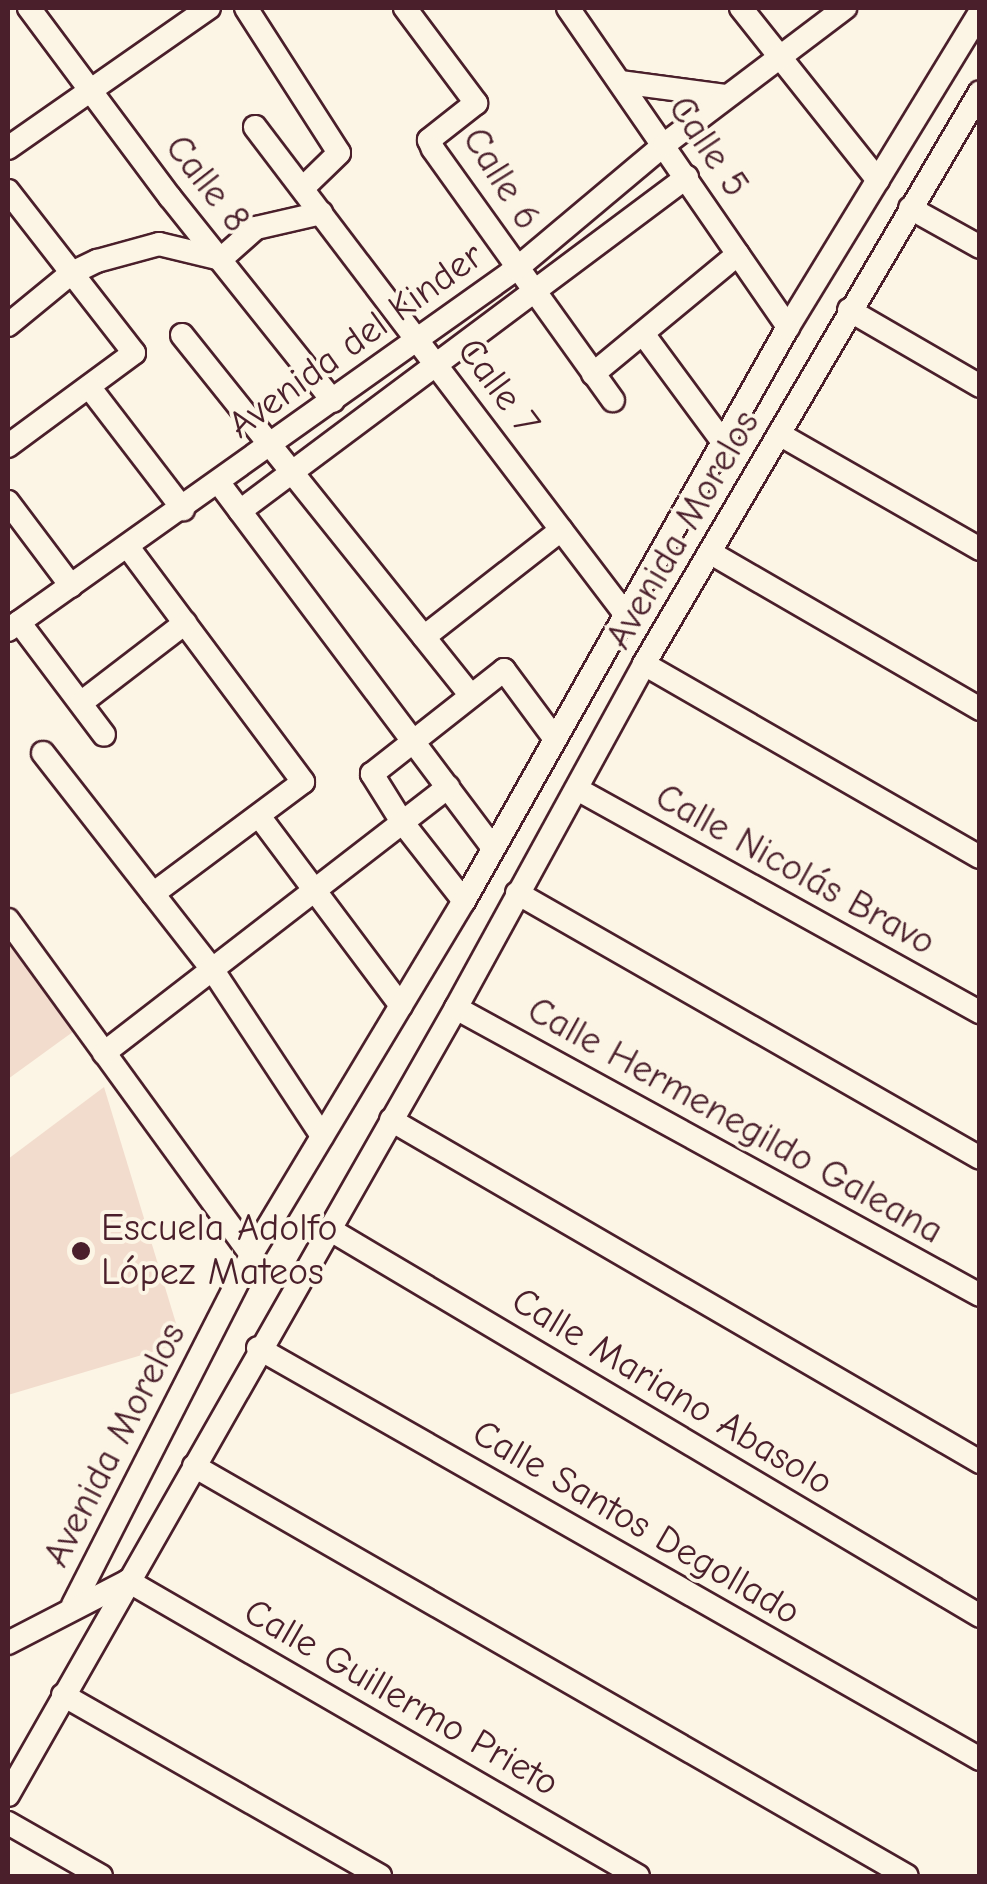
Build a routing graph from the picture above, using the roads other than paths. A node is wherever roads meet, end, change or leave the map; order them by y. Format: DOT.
graph roads {
  1 [pos="29,8"];
  2 [pos="208,8"];
  3 [pos="246,8"];
  4 [pos="568,8"];
  5 [pos="741,8"];
  6 [pos="846,8"];
  7 [pos="980,12"];
  8 [pos="411,15"];
  9 [pos="781,57"];
  10 [pos="620,82"];
  11 [pos="91,89"];
  12 [pos="727,96"];
  13 [pos="978,98"];
  14 [pos="255,127"];
  15 [pos="665,144"];
  16 [pos="8,148"];
  17 [pos="687,177"];
  18 [pos="878,180"];
  19 [pos="302,188"];
  20 [pos="8,192"];
  21 [pos="910,208"];
  22 [pos="321,213"];
  23 [pos="980,247"];
  24 [pos="738,254"];
  25 [pos="221,260"];
  26 [pos="516,269"];
  27 [pos="70,274"];
  28 [pos="534,294"];
  29 [pos="850,310"];
  30 [pos="8,326"];
  31 [pos="788,328"];
  32 [pos="182,334"];
  33 [pos="644,336"];
  34 [pos="418,338"];
  35 [pos="438,367"];
  36 [pos="593,374"];
  37 [pos="980,386"];
  38 [pos="90,388"];
  39 [pos="612,400"];
  40 [pos="333,401"];
  41 [pos="779,434"];
  42 [pos="723,442"];
  43 [pos="8,446"];
  44 [pos="270,446"];
  45 [pos="292,474"];
  46 [pos="219,483"];
  47 [pos="8,502"];
  48 [pos="183,510"];
  49 [pos="240,512"];
  50 [pos="561,530"];
  51 [pos="128,547"];
  52 [pos="980,550"];
  53 [pos="711,553"];
  54 [pos="72,586"];
  55 [pos="626,615"];
  56 [pos="185,623"];
  57 [pos="13,626"];
  58 [pos="424,637"];
  59 [pos="644,664"];
  60 [pos="470,696"];
  61 [pos="82,702"];
  62 [pos="980,709"];
  63 [pos="104,734"];
  64 [pos="555,739"];
  65 [pos="413,741"];
  66 [pos="43,753"];
  67 [pos="448,787"];
  68 [pos="577,789"];
  69 [pos="259,816"];
  70 [pos="402,822"];
  71 [pos="493,848"];
  72 [pos="980,857"];
  73 [pos="312,892"];
  74 [pos="518,893"];
  75 [pos="153,894"];
  76 [pos="464,902"];
  77 [pos="8,920"];
  78 [pos="212,969"];
  79 [pos="401,1006"];
  80 [pos="456,1008"];
  81 [pos="980,1012"];
  82 [pos="104,1053"];
  83 [pos="391,1120"];
  84 [pos="322,1136"];
  85 [pos="980,1158"];
  86 [pos="329,1229"];
  87 [pos="252,1255"];
  88 [pos="980,1294"];
  89 [pos="258,1348"];
  90 [pos="980,1462"];
  91 [pos="194,1466"];
  92 [pos="128,1580"];
  93 [pos="74,1605"];
  94 [pos="980,1616"];
  95 [pos="8,1643"];
  96 [pos="63,1696"];
  97 [pos="980,1759"];
  98 [pos="8,1795"];
  99 [pos="8,1823"];
  100 [pos="100,1876"];
  101 [pos="380,1876"];
  102 [pos="638,1876"];
  103 [pos="907,1876"];
  1 -- 11 [label="street, Calle 8"];
  2 -- 11 [label="street"];
  3 -- 19 [label="street"];
  4 -- 10 [label="street, Calle 5"];
  5 -- 9 [label="street"];
  6 -- 9 [label="street, Avenida del Kinder"];
  7 -- 18 [label="street, Avenida Morelos"];
  8 -- 26 [label="street, Calle 6"];
  9 -- 12 [label="street, Avenida del Kinder"];
  9 -- 18 [label="street"];
  10 -- 12 [label="street"];
  10 -- 15 [label="street, Calle 5"];
  11 -- 16 [label="street"];
  11 -- 25 [label="street, Calle 8"];
  12 -- 15 [label="street, Avenida del Kinder"];
  13 -- 21 [label="street, Avenida Morelos"];
  14 -- 19 [label="street, Calle 7"];
  15 -- 17 [label="street, Calle 5"];
  15 -- 26 [label="street, Avenida del Kinder"];
  17 -- 24 [label="street, Calle 5"];
  17 -- 28 [label="street"];
  18 -- 31 [label="street, Avenida Morelos"];
  19 -- 22 [label="street, Calle 7"];
  20 -- 27 [label="street"];
  21 -- 23 [label="street"];
  21 -- 29 [label="street, Avenida Morelos"];
  22 -- 25 [label="street"];
  22 -- 34 [label="street, Calle 7"];
  24 -- 31 [label="street, Calle 5"];
  24 -- 33 [label="street"];
  25 -- 27 [label="street"];
  25 -- 40 [label="street, Calle 8"];
  26 -- 28 [label="street, Calle 6"];
  26 -- 34 [label="street, Avenida del Kinder"];
  27 -- 30 [label="street"];
  27 -- 38 [label="street"];
  28 -- 35 [label="street"];
  28 -- 36 [label="street, Calle 6"];
  29 -- 37 [label="street"];
  29 -- 41 [label="street, Avenida Morelos"];
  31 -- 42 [label="street, Avenida Morelos"];
  32 -- 44 [label="street"];
  33 -- 36 [label="street"];
  33 -- 42 [label="street"];
  34 -- 35 [label="street, Calle 7"];
  34 -- 40 [label="street, Avenida del Kinder"];
  35 -- 45 [label="street"];
  35 -- 50 [label="street, Calle 7"];
  36 -- 39 [label="street, Calle 6"];
  38 -- 43 [label="street"];
  38 -- 48 [label="street"];
  40 -- 44 [label="street, Avenida del Kinder"];
  41 -- 52 [label="street"];
  41 -- 53 [label="street, Avenida Morelos"];
  42 -- 55 [label="street, Avenida Morelos"];
  44 -- 45 [label="street"];
  44 -- 46 [label="street, Avenida del Kinder"];
  45 -- 49 [label="street"];
  45 -- 58 [label="street"];
  46 -- 48 [label="street, Avenida del Kinder"];
  46 -- 49 [label="street"];
  47 -- 54 [label="street"];
  48 -- 51 [label="street, Avenida del Kinder"];
  49 -- 65 [label="street"];
  50 -- 55 [label="street, Calle 7"];
  50 -- 58 [label="street"];
  51 -- 54 [label="street, Avenida del Kinder"];
  51 -- 56 [label="street"];
  53 -- 59 [label="street, Avenida Morelos"];
  53 -- 62 [label="street"];
  54 -- 57 [label="street, Avenida del Kinder"];
  55 -- 64 [label="street, Avenida Morelos"];
  56 -- 61 [label="street"];
  56 -- 69 [label="street"];
  57 -- 61 [label="street"];
  58 -- 60 [label="street"];
  59 -- 68 [label="street, Avenida Morelos"];
  59 -- 72 [label="street"];
  60 -- 64 [label="street"];
  60 -- 65 [label="street"];
  61 -- 63 [label="street"];
  64 -- 71 [label="street, Avenida Morelos"];
  65 -- 67 [label="street"];
  65 -- 70 [label="street"];
  66 -- 75 [label="street"];
  67 -- 70 [label="street"];
  67 -- 71 [label="street"];
  68 -- 74 [label="street, Avenida Morelos"];
  68 -- 81 [label="street, Calle Nicolás Bravo"];
  69 -- 73 [label="street"];
  69 -- 75 [label="street"];
  70 -- 73 [label="street"];
  70 -- 76 [label="street"];
  71 -- 76 [label="street, Avenida Morelos"];
  73 -- 78 [label="street"];
  73 -- 79 [label="street"];
  74 -- 80 [label="street, Avenida Morelos"];
  74 -- 85 [label="street"];
  75 -- 78 [label="street"];
  76 -- 79 [label="street, Avenida Morelos"];
  77 -- 82 [label="street"];
  78 -- 82 [label="street"];
  78 -- 84 [label="street"];
  79 -- 84 [label="street, Avenida Morelos"];
  80 -- 83 [label="street, Avenida Morelos"];
  80 -- 88 [label="street, Calle Hermenegildo Galeana"];
  82 -- 87 [label="street"];
  83 -- 86 [label="street, Avenida Morelos"];
  83 -- 90 [label="street"];
  84 -- 87 [label="street, Avenida Morelos"];
  86 -- 89 [label="street, Avenida Morelos"];
  86 -- 94 [label="street, Calle Mariano Abasolo"];
  87 -- 93 [label="street, Avenida Morelos"];
  89 -- 91 [label="street, Avenida Morelos"];
  89 -- 97 [label="street, Calle Santos Degollado"];
  91 -- 92 [label="street, Avenida Morelos"];
  91 -- 103 [label="street"];
  92 -- 93 [label="street"];
  92 -- 96 [label="street, Avenida Morelos"];
  92 -- 102 [label="street, Calle Guillermo Prieto"];
  93 -- 95 [label="street"];
  96 -- 98 [label="street, Avenida Morelos"];
  96 -- 101 [label="street"];
  99 -- 100 [label="street"];
}
